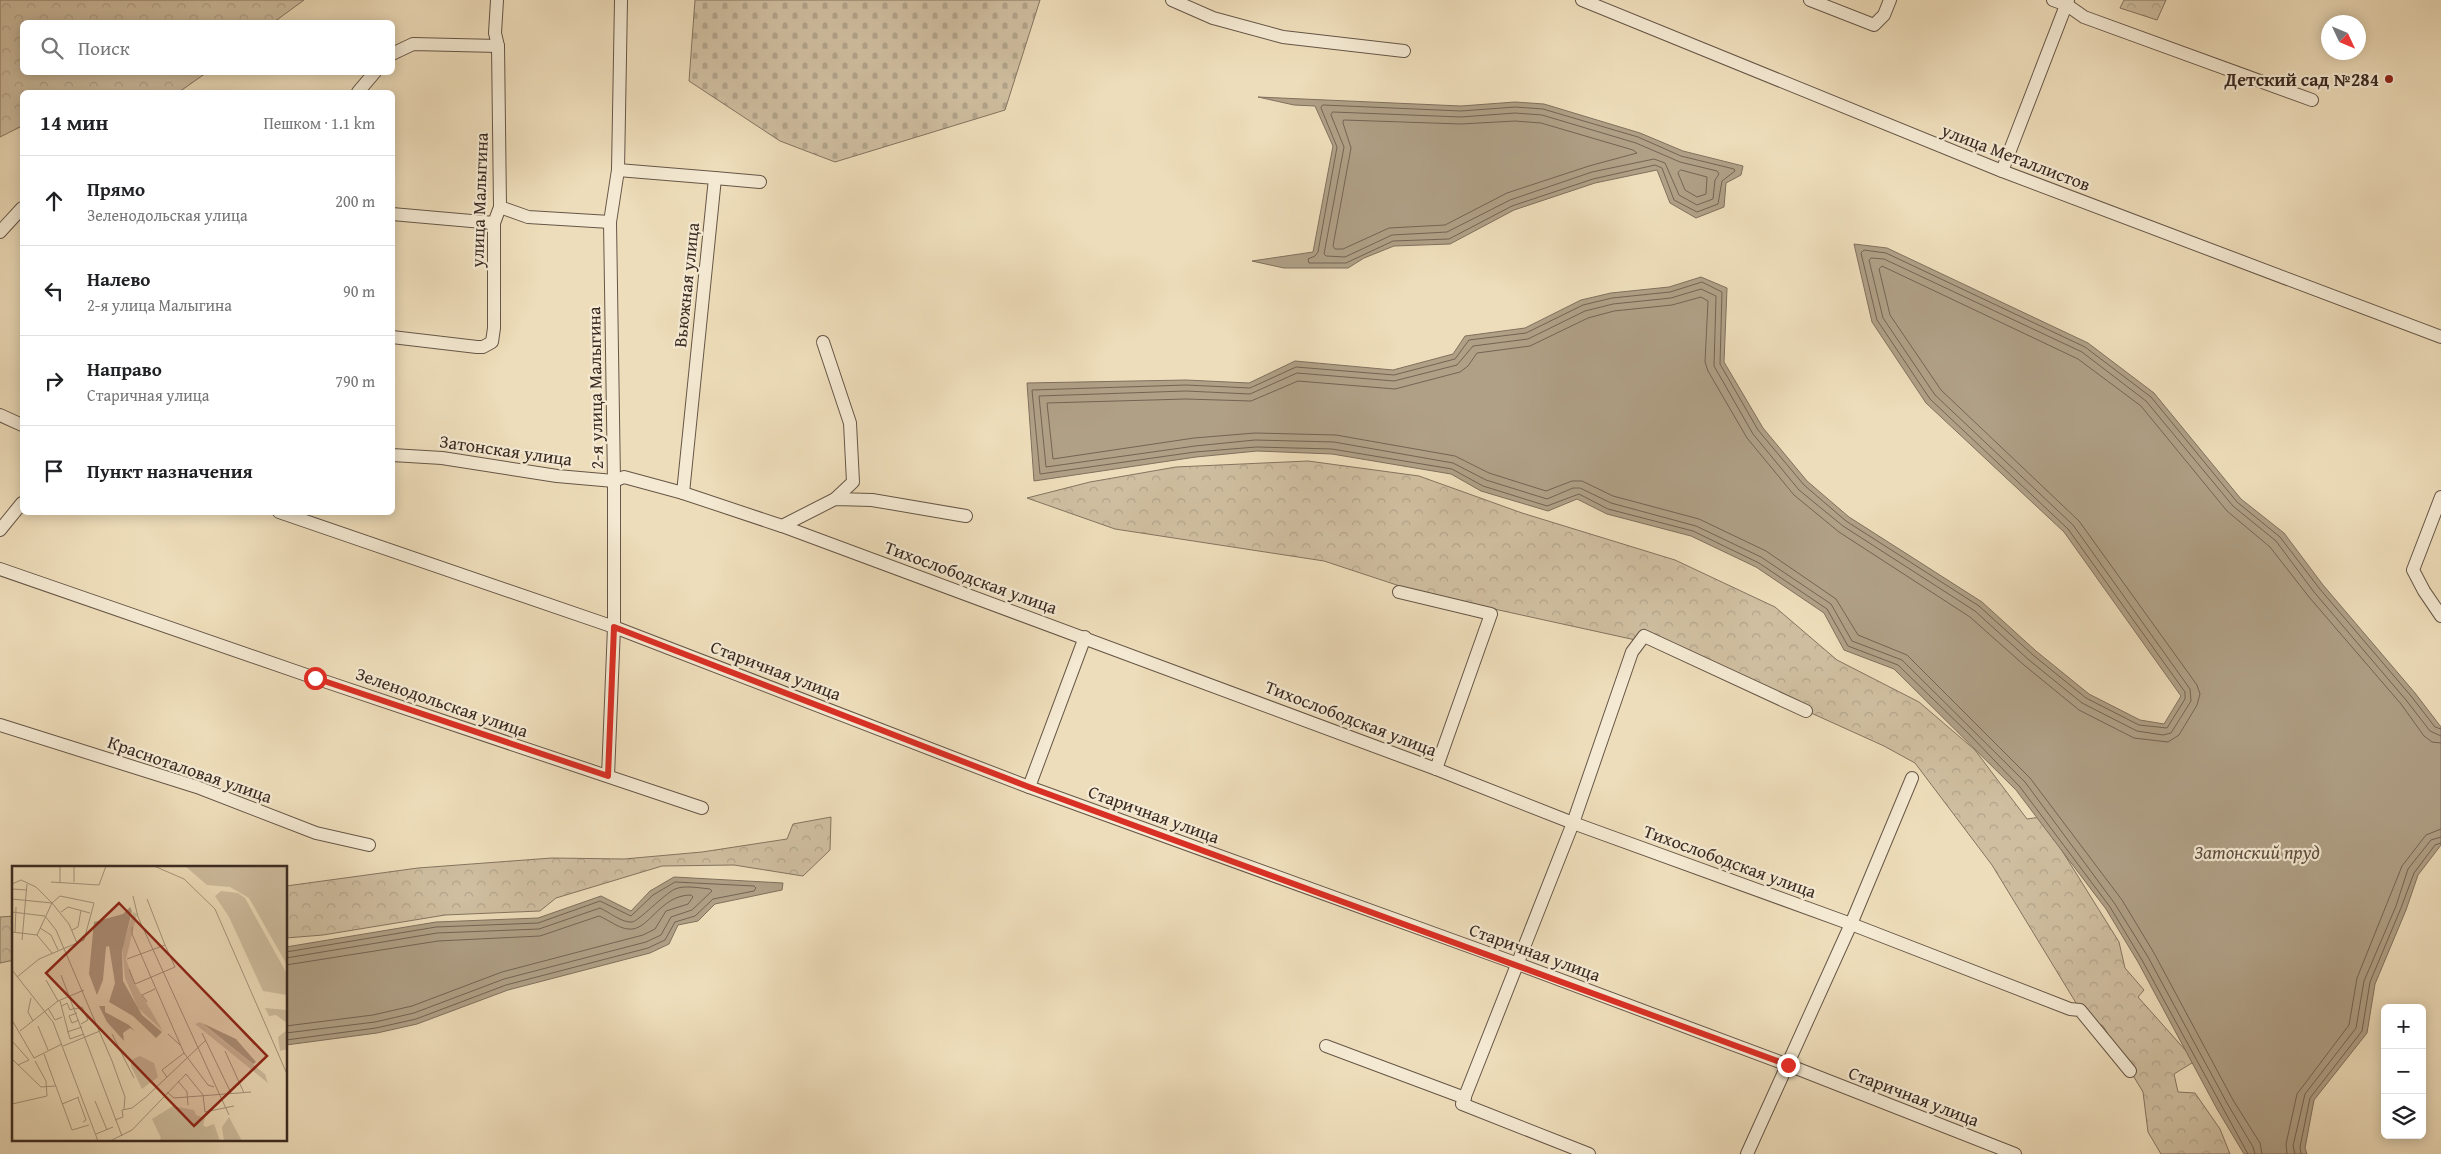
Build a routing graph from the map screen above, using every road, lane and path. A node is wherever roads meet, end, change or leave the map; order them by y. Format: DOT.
graph roads {
  1 [pos="497,0"];
  2 [pos="621,0"];
  3 [pos="1172,0"];
  4 [pos="1582,0"];
  5 [pos="1810,0"];
  6 [pos="1890,0"];
  7 [pos="2053,0"];
  8 [pos="2068,3"];
  9 [pos="498,46"];
  10 [pos="1404,51"];
  11 [pos="395,53"];
  12 [pos="372,75"];
  13 [pos="360,90"];
  14 [pos="2312,100"];
  15 [pos="618,170"];
  16 [pos="2002,171"];
  17 [pos="715,178"];
  18 [pos="760,182"];
  19 [pos="500,207"];
  20 [pos="20,210"];
  21 [pos="395,214"];
  22 [pos="610,222"];
  23 [pos="494,223"];
  24 [pos="0,232"];
  25 [pos="2441,337"];
  26 [pos="395,338"];
  27 [pos="823,342"];
  28 [pos="0,415"];
  29 [pos="20,423"];
  30 [pos="395,455"];
  31 [pos="614,481"];
  32 [pos="683,493"];
  33 [pos="2441,497"];
  34 [pos="836,499"];
  35 [pos="20,505"];
  36 [pos="288,515"];
  37 [pos="966,516"];
  38 [pos="782,526"];
  39 [pos="0,530"];
  40 [pos="0,569"];
  41 [pos="1399,592"];
  42 [pos="2441,616"];
  43 [pos="614,627"];
  44 [pos="1085,637"];
  45 [pos="1806,711"];
  46 [pos="0,725"];
  47 [pos="1436,769"];
  48 [pos="608,776"];
  49 [pos="1912,778"];
  50 [pos="1029,787"];
  51 [pos="702,808"];
  52 [pos="1573,822"];
  53 [pos="369,845"];
  54 [pos="1851,924"];
  55 [pos="1518,964"];
  56 [pos="1326,1046"];
  57 [pos="1788,1065"];
  58 [pos="2130,1071"];
  59 [pos="1463,1101"];
  60 [pos="1589,1154"];
  61 [pos="1747,1154"];
  62 [pos="2016,1154"];
  1 -- 9 [label="street, улица Малыгина"];
  2 -- 15 [label="street, 2-я улица Малыгина"];
  3 -- 10 [label="street"];
  4 -- 16 [label="street, улица Металлистов"];
  5 -- 6 [label="street"];
  7 -- 8 [label="street"];
  8 -- 14 [label="street"];
  8 -- 16 [label="street"];
  9 -- 11 [label="street"];
  9 -- 19 [label="street, улица Малыгина"];
  12 -- 13 [label="street"];
  15 -- 17 [label="street"];
  15 -- 22 [label="street, 2-я улица Малыгина"];
  16 -- 25 [label="street, улица Металлистов"];
  17 -- 18 [label="street"];
  17 -- 32 [label="street, Вьюжная улица"];
  19 -- 22 [label="street"];
  19 -- 23 [label="street, улица Малыгина"];
  20 -- 24 [label="street"];
  21 -- 23 [label="street"];
  22 -- 31 [label="street, 2-я улица Малыгина"];
  23 -- 26 [label="street, улица Малыгина"];
  27 -- 34 [label="street"];
  28 -- 29 [label="street"];
  30 -- 31 [label="street, Затонская улица"];
  31 -- 32 [label="street, Тихослободская улица"];
  31 -- 43 [label="street, 2-я улица Малыгина"];
  32 -- 38 [label="street, Тихослободская улица"];
  33 -- 42 [label="street"];
  34 -- 37 [label="street"];
  34 -- 38 [label="street"];
  35 -- 39 [label="street"];
  36 -- 43 [label="street, Старичная улица"];
  38 -- 44 [label="street, Тихослободская улица"];
  40 -- 48 [label="street, Зеленодольская улица"];
  41 -- 47 [label="street"];
  43 -- 48 [label="street, 2-я улица Малыгина"];
  43 -- 50 [label="street, Старичная улица"];
  44 -- 47 [label="street, Тихослободская улица"];
  44 -- 50 [label="street"];
  45 -- 52 [label="street"];
  46 -- 53 [label="street, Красноталовая улица"];
  47 -- 52 [label="street, Тихослободская улица"];
  48 -- 51 [label="street, Зеленодольская улица"];
  49 -- 54 [label="street"];
  50 -- 55 [label="street, Старичная улица"];
  52 -- 54 [label="street, Тихослободская улица"];
  52 -- 55 [label="street"];
  54 -- 57 [label="street"];
  54 -- 58 [label="street, Тихослободская улица"];
  55 -- 57 [label="street, Старичная улица"];
  55 -- 59 [label="street"];
  56 -- 59 [label="street"];
  57 -- 61 [label="street"];
  57 -- 62 [label="street, Старичная улица"];
  59 -- 60 [label="street"];
}
